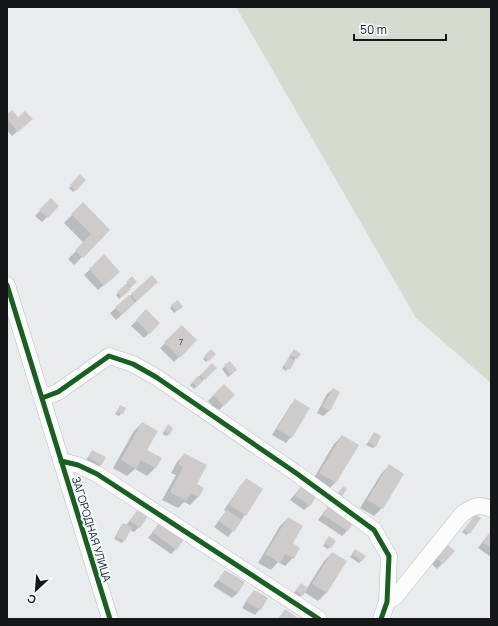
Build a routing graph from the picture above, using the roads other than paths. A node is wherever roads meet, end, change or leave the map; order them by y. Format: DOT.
graph roads {
  1 [pos="7,285"];
  2 [pos="42,398"];
  3 [pos="61,460"];
  4 [pos="491,508"];
  5 [pos="387,602"];
  6 [pos="110,619"];
  7 [pos="319,619"];
  8 [pos="381,619"];
  1 -- 2 [label="street, ЗАГОРОДНАЯ УЛИЦА"];
  2 -- 3 [label="street, ЗАГОРОДНАЯ УЛИЦА"];
  2 -- 5 [label="street"];
  3 -- 6 [label="street, ЗАГОРОДНАЯ УЛИЦА"];
  3 -- 7 [label="street"];
  4 -- 5 [label="street"];
  5 -- 8 [label="street"];
}
